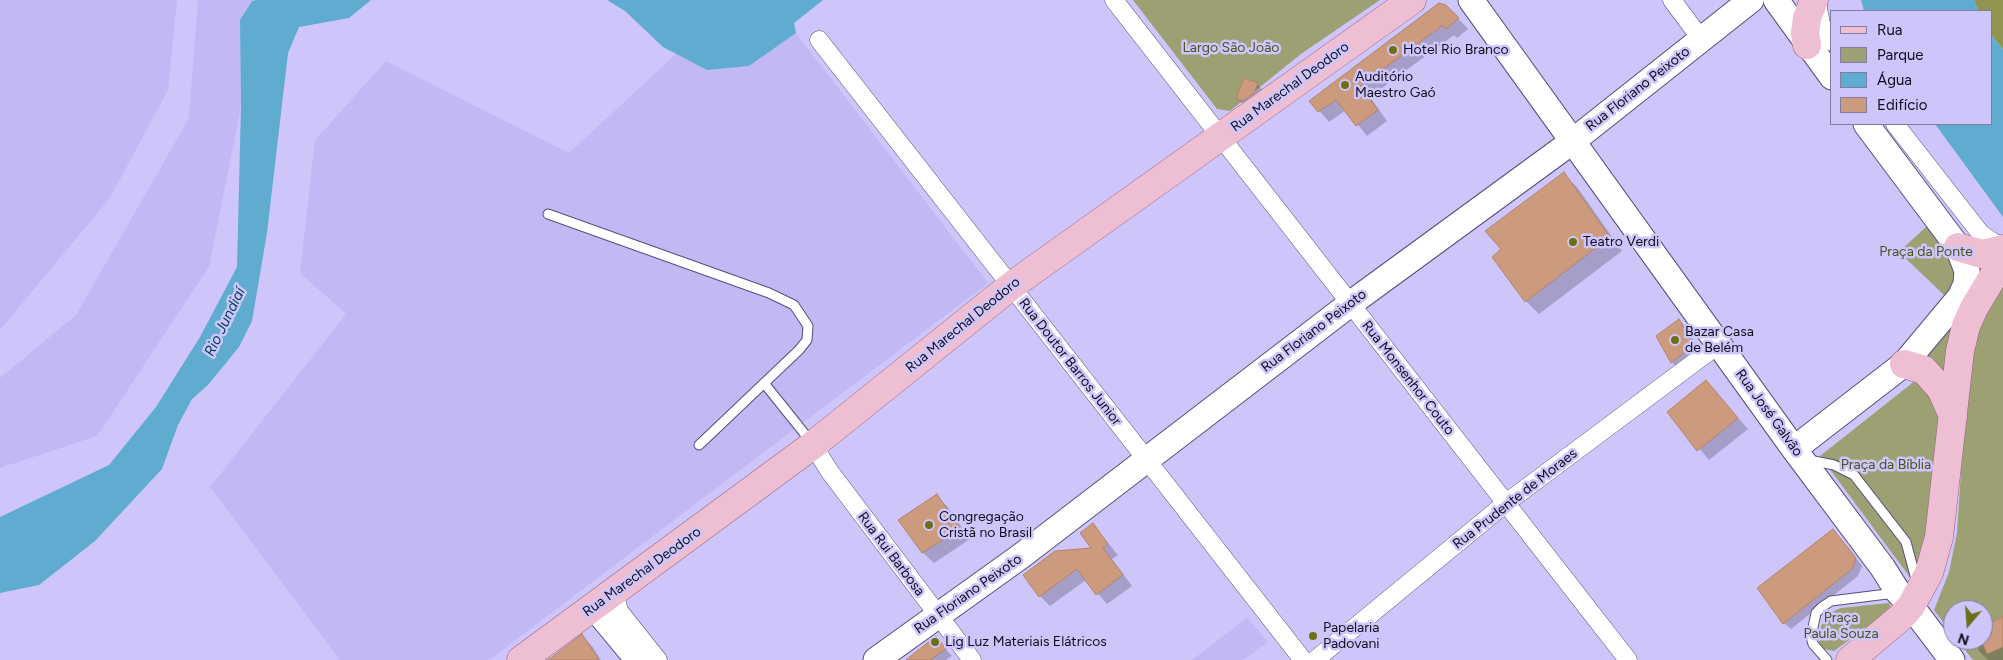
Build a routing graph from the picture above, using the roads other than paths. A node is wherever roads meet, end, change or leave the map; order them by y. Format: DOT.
graph roads {
  1 [pos="1114,0"];
  2 [pos="1412,0"];
  3 [pos="1471,0"];
  4 [pos="1672,0"];
  5 [pos="1751,0"];
  6 [pos="1776,0"];
  7 [pos="1814,0"];
  8 [pos="1818,0"];
  9 [pos="1701,39"];
  10 [pos="819,40"];
  11 [pos="1820,44"];
  12 [pos="1830,72"];
  13 [pos="1867,125"];
  14 [pos="1896,125"];
  15 [pos="1221,136"];
  16 [pos="1573,140"];
  17 [pos="548,214"];
  18 [pos="2003,245"];
  19 [pos="1958,247"];
  20 [pos="2003,249"];
  21 [pos="2003,260"];
  22 [pos="1011,286"];
  23 [pos="1350,304"];
  24 [pos="1719,344"];
  25 [pos="1904,364"];
  26 [pos="764,383"];
  27 [pos="1953,416"];
  28 [pos="698,444"];
  29 [pos="814,445"];
  30 [pos="1797,454"];
  31 [pos="1145,460"];
  32 [pos="1506,503"];
  33 [pos="1909,596"];
  34 [pos="604,599"];
  35 [pos="938,615"];
  36 [pos="521,660"];
  37 [pos="638,660"];
  38 [pos="658,660"];
  39 [pos="876,660"];
  40 [pos="972,660"];
  41 [pos="1303,660"];
  42 [pos="1315,660"];
  43 [pos="1628,660"];
  44 [pos="1828,660"];
  45 [pos="1850,660"];
  46 [pos="1952,660"];
  1 -- 15 [label="street, Rua Monsenhor Couto"];
  2 -- 15 [label="main road, Rua Marechal Deodoro"];
  3 -- 16 [label="main road, Rua José Galvão"];
  4 -- 9 [label="street"];
  5 -- 9 [label="main road, Rua Floriano Peixoto"];
  6 -- 11 [label="main road"];
  7 -- 11 [label="main road"];
  8 -- 11 [label="street"];
  9 -- 16 [label="main road, Rua Floriano Peixoto"];
  10 -- 22 [label="street, Rua Doutor Barros Junior"];
  11 -- 12 [label="main road"];
  13 -- 19 [label="main road"];
  14 -- 18 [label="street"];
  15 -- 22 [label="main road, Rua Marechal Deodoro"];
  15 -- 23 [label="street, Rua Monsenhor Couto"];
  16 -- 23 [label="main road, Rua Floriano Peixoto"];
  16 -- 24 [label="main road, Rua José Galvão"];
  17 -- 26 [label="lane"];
  19 -- 20 [label="main road"];
  19 -- 25 [label="main road"];
  21 -- 27 [label="main road"];
  22 -- 29 [label="main road, Rua Marechal Deodoro"];
  22 -- 31 [label="street, Rua Doutor Barros Junior"];
  23 -- 31 [label="main road, Rua Floriano Peixoto"];
  23 -- 32 [label="street, Rua Monsenhor Couto"];
  24 -- 30 [label="main road, Rua José Galvão"];
  24 -- 32 [label="street, Rua Prudente de Moraes"];
  25 -- 27 [label="main road"];
  25 -- 30 [label="main road"];
  26 -- 28 [label="lane"];
  26 -- 29 [label="lane"];
  27 -- 33 [label="main road"];
  29 -- 34 [label="main road, Rua Marechal Deodoro"];
  29 -- 35 [label="street, Rua Rui Barbosa"];
  30 -- 33 [label="main road, Rua José Galvão"];
  30 -- 33 [label="lane"];
  31 -- 35 [label="main road, Rua Floriano Peixoto"];
  31 -- 41 [label="street, Rua Doutor Barros Junior"];
  32 -- 42 [label="street, Rua Prudente de Moraes"];
  32 -- 43 [label="street, Rua Monsenhor Couto"];
  33 -- 44 [label="lane"];
  33 -- 45 [label="main road"];
  33 -- 46 [label="main road, Rua José Galvão"];
  34 -- 36 [label="main road, Rua Marechal Deodoro"];
  34 -- 37 [label="main road"];
  34 -- 38 [label="street"];
  35 -- 39 [label="main road, Rua Floriano Peixoto"];
  35 -- 40 [label="street, Rua Rui Barbosa"];
}
